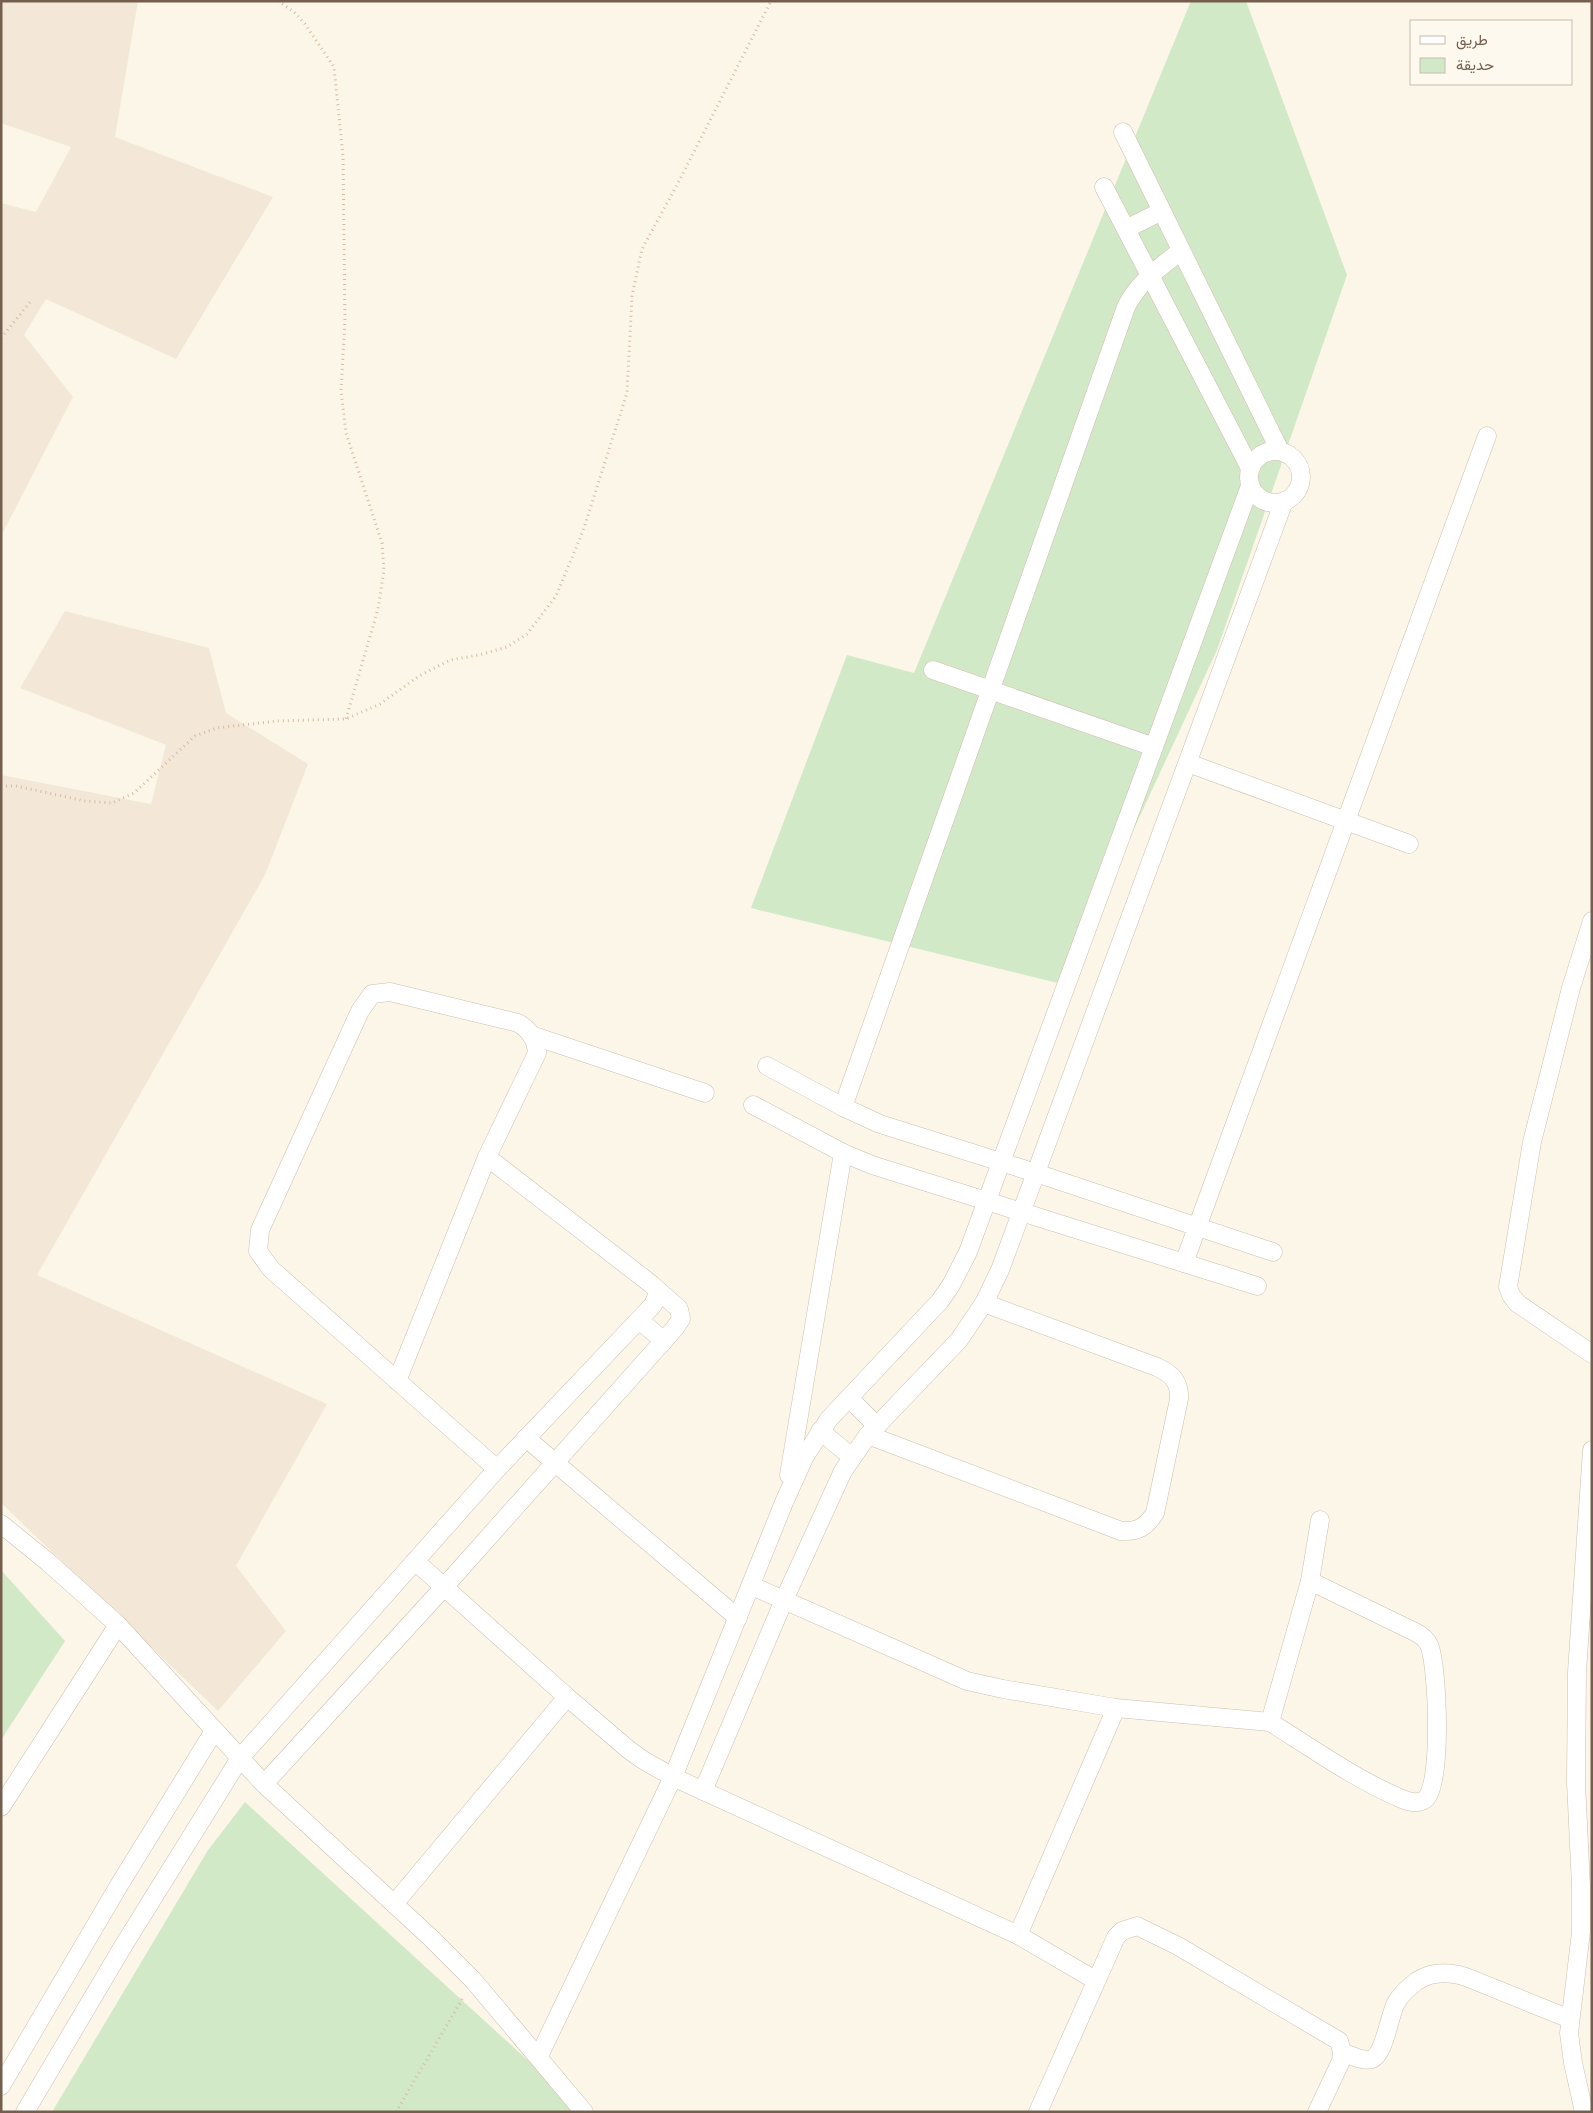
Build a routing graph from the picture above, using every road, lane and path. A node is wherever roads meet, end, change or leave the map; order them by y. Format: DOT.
graph roads {
  1 [pos="278,1"];
  2 [pos="771,1"];
  3 [pos="1123,132"];
  4 [pos="1104,187"];
  5 [pos="1162,211"];
  6 [pos="1126,229"];
  7 [pos="1181,250"];
  8 [pos="1150,275"];
  9 [pos="30,302"];
  10 [pos="1,338"];
  11 [pos="1487,436"];
  12 [pos="1280,451"];
  13 [pos="1250,468"];
  14 [pos="1250,486"];
  15 [pos="1284,501"];
  16 [pos="933,670"];
  17 [pos="991,690"];
  18 [pos="346,719"];
  19 [pos="1154,747"];
  20 [pos="1188,763"];
  21 [pos="1,786"];
  22 [pos="1346,821"];
  23 [pos="1409,844"];
  24 [pos="1592,921"];
  25 [pos="532,1035"];
  26 [pos="767,1066"];
  27 [pos="705,1093"];
  28 [pos="753,1105"];
  29 [pos="843,1107"];
  30 [pos="843,1153"];
  31 [pos="487,1157"];
  32 [pos="1002,1162"];
  33 [pos="1036,1173"];
  34 [pos="987,1201"];
  35 [pos="1022,1212"];
  36 [pos="1197,1226"];
  37 [pos="1273,1252"];
  38 [pos="1184,1263"];
  39 [pos="1257,1286"];
  40 [pos="658,1292"];
  41 [pos="984,1302"];
  42 [pos="639,1320"];
  43 [pos="664,1341"];
  44 [pos="1592,1354"];
  45 [pos="397,1381"];
  46 [pos="849,1398"];
  47 [pos="872,1430"];
  48 [pos="820,1431"];
  49 [pos="526,1438"];
  50 [pos="1592,1450"];
  51 [pos="852,1457"];
  52 [pos="555,1463"];
  53 [pos="497,1469"];
  54 [pos="785,1500"];
  55 [pos="1320,1520"];
  56 [pos="1,1524"];
  57 [pos="415,1561"];
  58 [pos="1310,1581"];
  59 [pos="445,1586"];
  60 [pos="752,1586"];
  61 [pos="784,1600"];
  62 [pos="738,1618"];
  63 [pos="118,1625"];
  64 [pos="1584,1674"];
  65 [pos="567,1697"];
  66 [pos="1116,1708"];
  67 [pos="1270,1722"];
  68 [pos="214,1731"];
  69 [pos="240,1758"];
  70 [pos="673,1777"];
  71 [pos="264,1784"];
  72 [pos="703,1791"];
  73 [pos="1,1807"];
  74 [pos="394,1904"];
  75 [pos="1018,1935"];
  76 [pos="473,1980"];
  77 [pos="1095,1980"];
  78 [pos="1570,2019"];
  79 [pos="1342,2052"];
  80 [pos="539,2056"];
  81 [pos="1,2086"];
  82 [pos="1586,2107"];
  83 [pos="25,2112"];
  84 [pos="396,2112"];
  85 [pos="584,2112"];
  86 [pos="1038,2112"];
  87 [pos="1317,2112"];
  1 -- 18 [label="path"];
  2 -- 18 [label="path"];
  3 -- 5 [label="street"];
  4 -- 6 [label="street"];
  5 -- 6 [label="street"];
  5 -- 7 [label="street"];
  6 -- 8 [label="street"];
  7 -- 8 [label="street"];
  7 -- 12 [label="street"];
  8 -- 13 [label="street"];
  8 -- 17 [label="street"];
  9 -- 10 [label="path"];
  11 -- 22 [label="street"];
  12 -- 13 [label="street"];
  12 -- 15 [label="street"];
  13 -- 14 [label="street"];
  14 -- 15 [label="street"];
  14 -- 19 [label="street"];
  15 -- 20 [label="street"];
  16 -- 17 [label="street"];
  17 -- 19 [label="street"];
  17 -- 29 [label="street"];
  18 -- 21 [label="path"];
  19 -- 32 [label="street"];
  20 -- 22 [label="street"];
  20 -- 33 [label="street"];
  22 -- 23 [label="street"];
  22 -- 36 [label="street"];
  24 -- 44 [label="street"];
  25 -- 27 [label="street"];
  25 -- 31 [label="street"];
  25 -- 45 [label="street"];
  26 -- 29 [label="street"];
  28 -- 30 [label="street"];
  29 -- 32 [label="street"];
  30 -- 34 [label="street"];
  30 -- 54 [label="street"];
  31 -- 40 [label="street"];
  31 -- 45 [label="street"];
  32 -- 33 [label="street"];
  32 -- 34 [label="street"];
  33 -- 35 [label="street"];
  33 -- 36 [label="street"];
  34 -- 35 [label="street"];
  34 -- 46 [label="street"];
  35 -- 38 [label="street"];
  35 -- 41 [label="street"];
  36 -- 37 [label="street"];
  36 -- 38 [label="street"];
  38 -- 39 [label="street"];
  40 -- 42 [label="street"];
  40 -- 43 [label="street"];
  41 -- 47 [label="street"];
  41 -- 47 [label="street"];
  42 -- 43 [label="street"];
  42 -- 49 [label="street"];
  43 -- 52 [label="street"];
  45 -- 53 [label="street"];
  46 -- 47 [label="street"];
  46 -- 48 [label="street"];
  47 -- 51 [label="street"];
  48 -- 51 [label="street"];
  48 -- 54 [label="street"];
  49 -- 52 [label="street"];
  49 -- 53 [label="street"];
  50 -- 64 [label="street"];
  51 -- 61 [label="street"];
  52 -- 59 [label="street"];
  52 -- 62 [label="street"];
  53 -- 57 [label="street"];
  54 -- 60 [label="street"];
  55 -- 58 [label="street"];
  56 -- 63 [label="street"];
  57 -- 59 [label="street"];
  57 -- 69 [label="street"];
  58 -- 67 [label="street"];
  58 -- 67 [label="street"];
  59 -- 65 [label="street"];
  59 -- 71 [label="street"];
  60 -- 61 [label="street"];
  60 -- 62 [label="street"];
  61 -- 66 [label="street"];
  61 -- 72 [label="street"];
  62 -- 70 [label="street"];
  63 -- 68 [label="street"];
  63 -- 73 [label="street"];
  64 -- 78 [label="street"];
  65 -- 70 [label="street"];
  65 -- 74 [label="street"];
  66 -- 67 [label="street"];
  66 -- 75 [label="street"];
  68 -- 69 [label="street"];
  68 -- 81 [label="street"];
  69 -- 71 [label="street"];
  69 -- 83 [label="street"];
  70 -- 72 [label="street"];
  70 -- 80 [label="street"];
  71 -- 74 [label="street"];
  72 -- 75 [label="street"];
  74 -- 76 [label="street"];
  75 -- 77 [label="street"];
  76 -- 80 [label="street"];
  76 -- 84 [label="path"];
  77 -- 79 [label="street"];
  77 -- 86 [label="street"];
  78 -- 79 [label="street"];
  78 -- 82 [label="street"];
  79 -- 87 [label="street"];
  80 -- 85 [label="street"];
}
